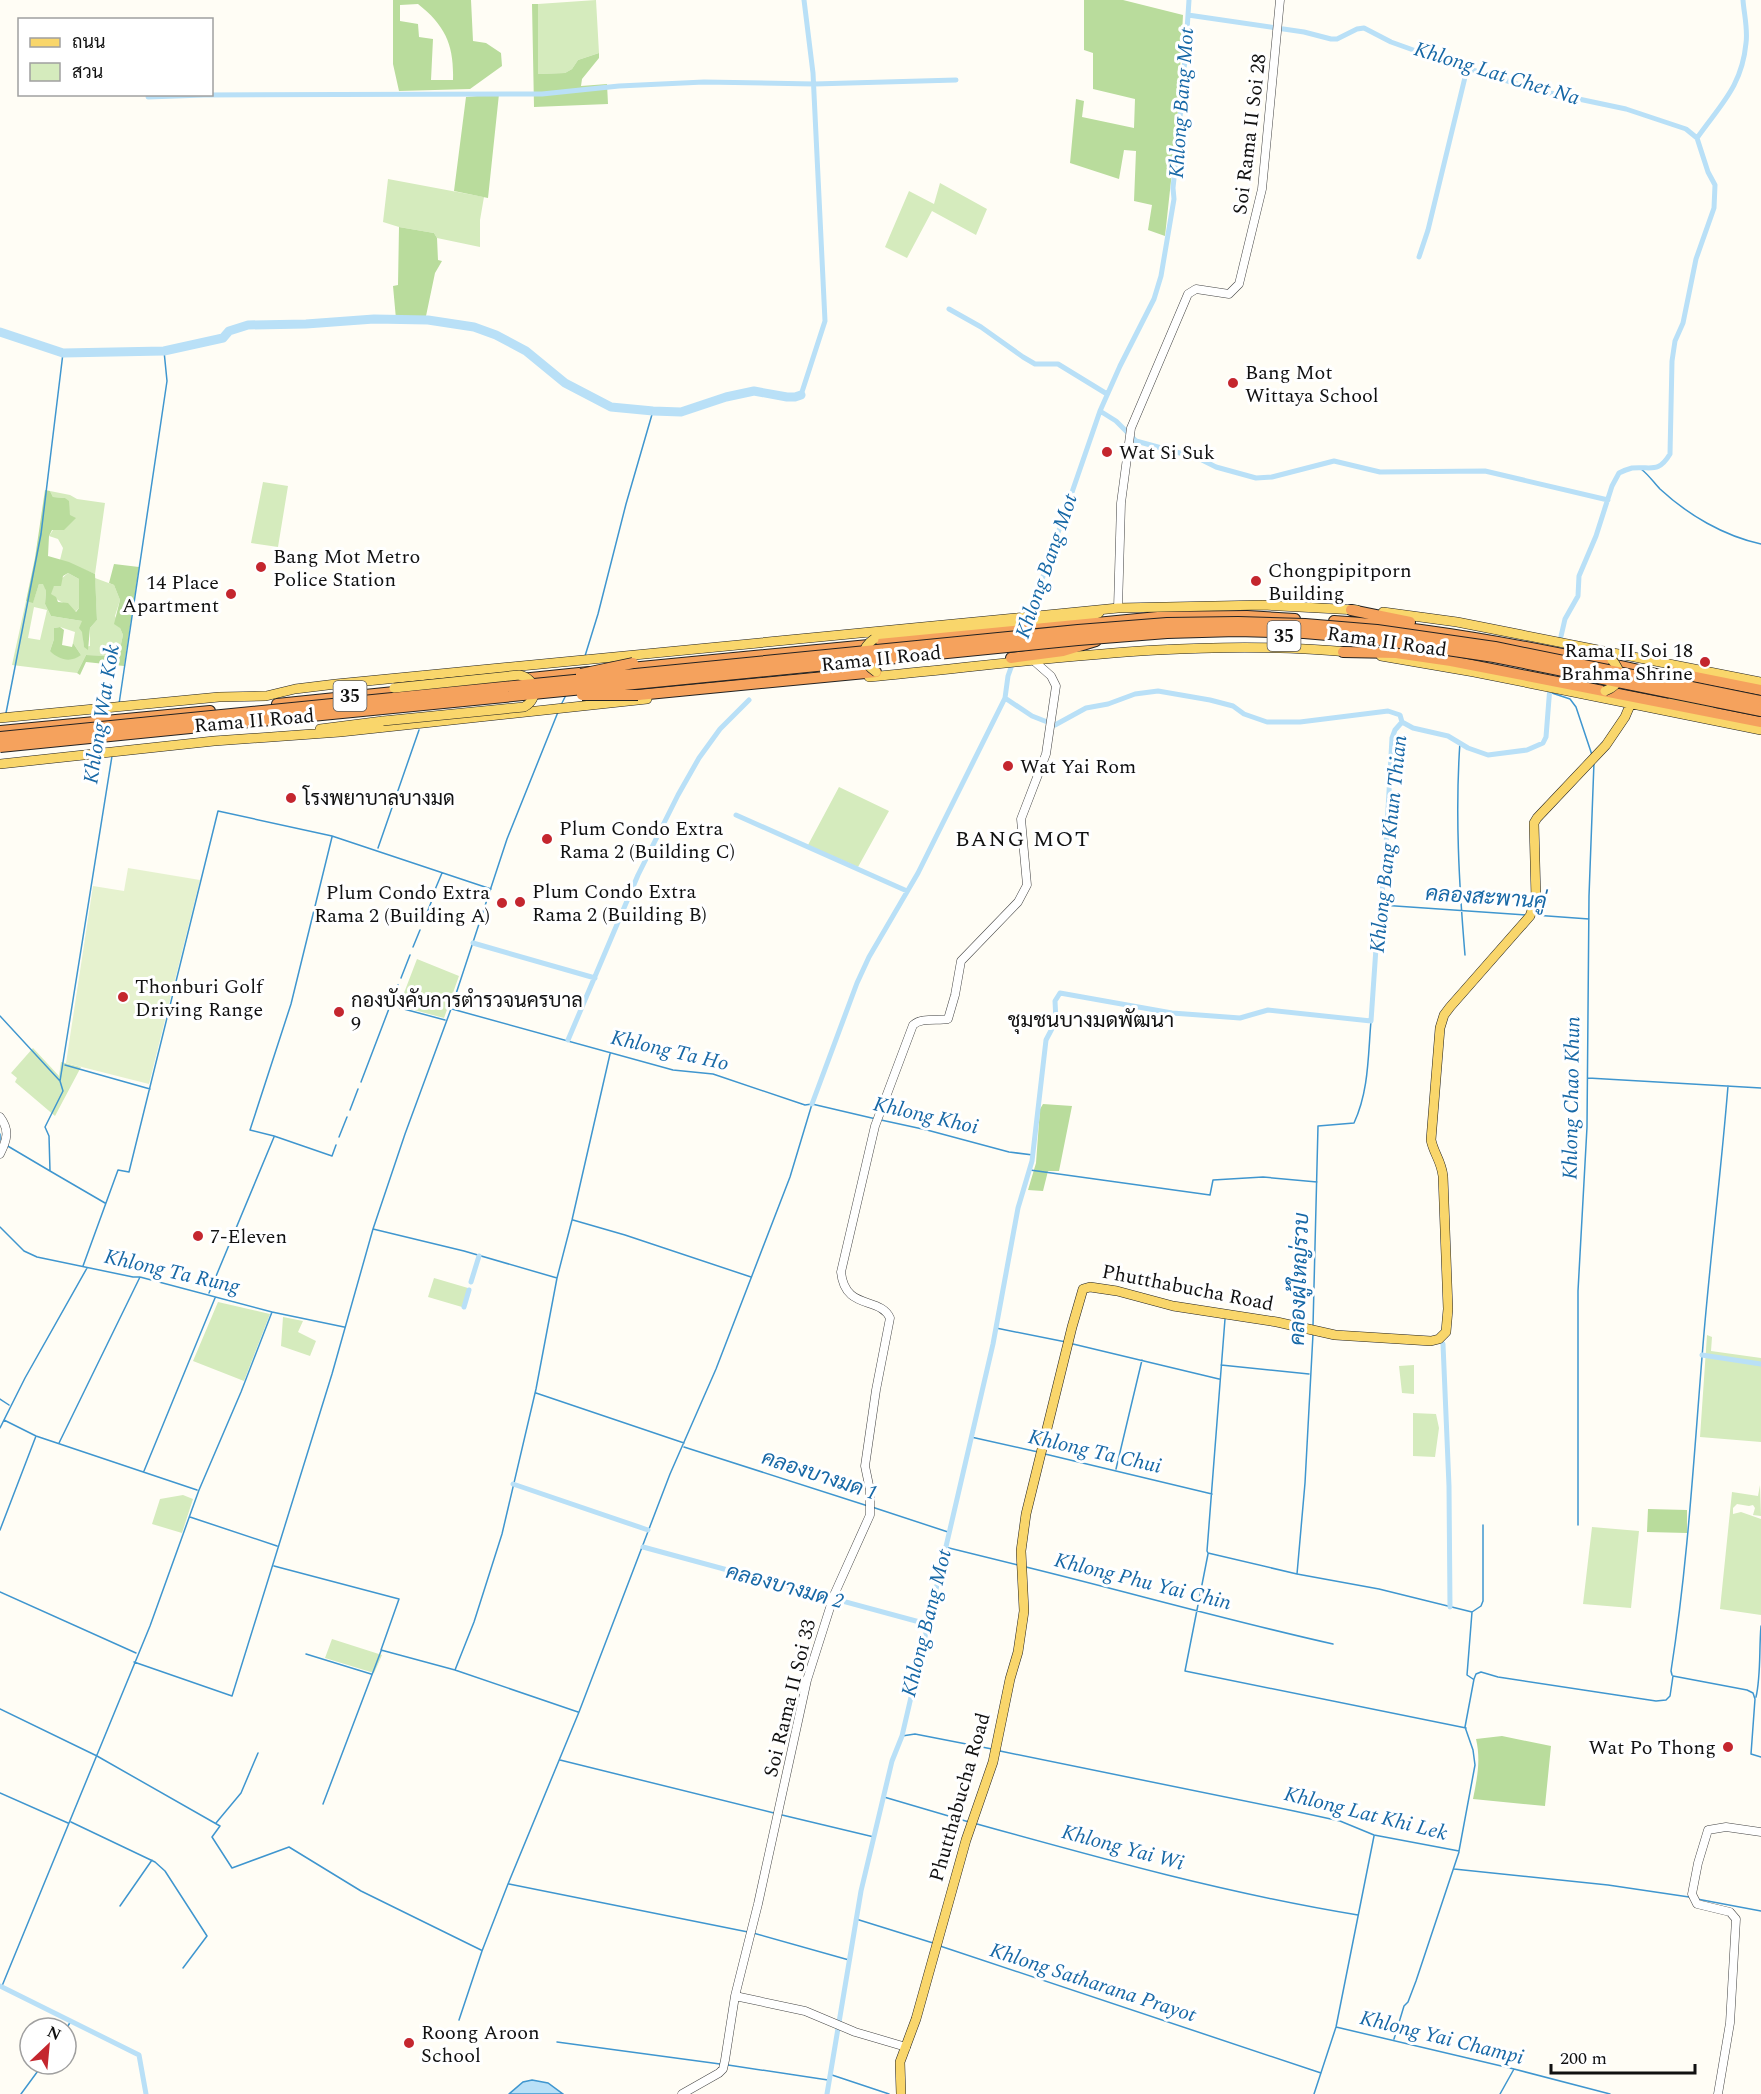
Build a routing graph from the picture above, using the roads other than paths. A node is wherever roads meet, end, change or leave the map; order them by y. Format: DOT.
graph roads {
  1 [pos="1280,0"];
  2 [pos="1118,608"];
  3 [pos="1351,610"];
  4 [pos="1041,621"];
  5 [pos="1401,621"];
  6 [pos="1350,622"];
  7 [pos="874,639"];
  8 [pos="1345,639"];
  9 [pos="1096,641"];
  10 [pos="1540,644"];
  11 [pos="1343,652"];
  12 [pos="1578,652"];
  13 [pos="1396,653"];
  14 [pos="1007,657"];
  15 [pos="1023,659"];
  16 [pos="1054,659"];
  17 [pos="1612,660"];
  18 [pos="1034,661"];
  19 [pos="587,666"];
  20 [pos="876,672"];
  21 [pos="1655,673"];
  22 [pos="1761,682"];
  23 [pos="541,688"];
  24 [pos="1605,691"];
  25 [pos="1648,692"];
  26 [pos="1761,692"];
  27 [pos="266,696"];
  28 [pos="1761,700"];
  29 [pos="1631,704"];
  30 [pos="1761,712"];
  31 [pos="5,718"];
  32 [pos="1761,720"];
  33 [pos="1761,730"];
  34 [pos="0,731"];
  35 [pos="307,734"];
  36 [pos="0,737"];
  37 [pos="0,747"];
  38 [pos="0,764"];
  39 [pos="0,1118"];
  40 [pos="3,1147"];
  41 [pos="1761,1832"];
  42 [pos="735,1996"];
  43 [pos="906,2047"];
  44 [pos="902,2091"];
  45 [pos="682,2094"];
  46 [pos="1718,2094"];
  1 -- 2 [label="street, Soi Rama II Soi 28"];
  2 -- 3 [label="main road, Rama II Road / 35"];
  2 -- 4 [label="main road, Rama II Road / 35"];
  3 -- 5 [label="highway"];
  3 -- 10 [label="main road, Rama II Road / 35"];
  4 -- 6 [label="highway, Rama II Road / 35"];
  4 -- 7 [label="main road"];
  4 -- 19 [label="main road, Rama II Road / 35"];
  4 -- 19 [label="highway, Rama II Road / 35"];
  5 -- 6 [label="highway"];
  5 -- 17 [label="highway"];
  6 -- 10 [label="highway, Rama II Road / 35"];
  7 -- 20 [label="main road, bridge"];
  7 -- 23 [label="highway, bridge"];
  8 -- 9 [label="highway, Rama II Road / 35"];
  8 -- 13 [label="highway"];
  8 -- 25 [label="highway, Rama II Road / 35, bridge"];
  9 -- 14 [label="highway, Rama II Road / 35, bridge"];
  9 -- 15 [label="highway"];
  10 -- 12 [label="highway, Rama II Road / 35"];
  11 -- 13 [label="highway"];
  11 -- 16 [label="main road, Rama II Road / 35"];
  11 -- 29 [label="main road, Rama II Road / 35"];
  12 -- 21 [label="highway, Rama II Road / 35"];
  12 -- 22 [label="main road, Rama II Road / 35"];
  13 -- 24 [label="highway"];
  14 -- 15 [label="highway"];
  14 -- 20 [label="main road"];
  14 -- 35 [label="main road, Rama II Road / 35"];
  14 -- 37 [label="highway, Rama II Road / 35, bridge"];
  15 -- 16 [label="main road"];
  15 -- 18 [label="main road, Rama II Road / 35"];
  16 -- 18 [label="main road, Rama II Road / 35"];
  17 -- 24 [label="main road, bridge"];
  17 -- 26 [label="highway"];
  18 -- 42 [label="street, Soi Rama II Soi 33"];
  19 -- 27 [label="main road, Rama II Road / 35"];
  19 -- 34 [label="highway, Rama II Road / 35, bridge"];
  20 -- 23 [label="highway, bridge"];
  21 -- 26 [label="main road, Rama II Road / 35"];
  21 -- 28 [label="highway"];
  23 -- 28 [label="highway, bridge"];
  23 -- 30 [label="highway, bridge"];
  23 -- 36 [label="highway, bridge"];
  23 -- 37 [label="highway, bridge"];
  24 -- 32 [label="highway"];
  25 -- 30 [label="highway"];
  25 -- 32 [label="main road, Rama II Road / 35"];
  27 -- 31 [label="main road, Rama II Road / 35"];
  27 -- 35 [label="main road, bridge"];
  29 -- 33 [label="main road, Rama II Road / 35"];
  29 -- 43 [label="main road, Phutthabucha Road"];
  35 -- 38 [label="main road, Rama II Road / 35"];
  39 -- 40 [label="street"];
  41 -- 46 [label="street"];
  42 -- 43 [label="street"];
  42 -- 45 [label="street, Soi Rama II Soi 33"];
  43 -- 44 [label="main road, Phutthabucha Road"];
}
